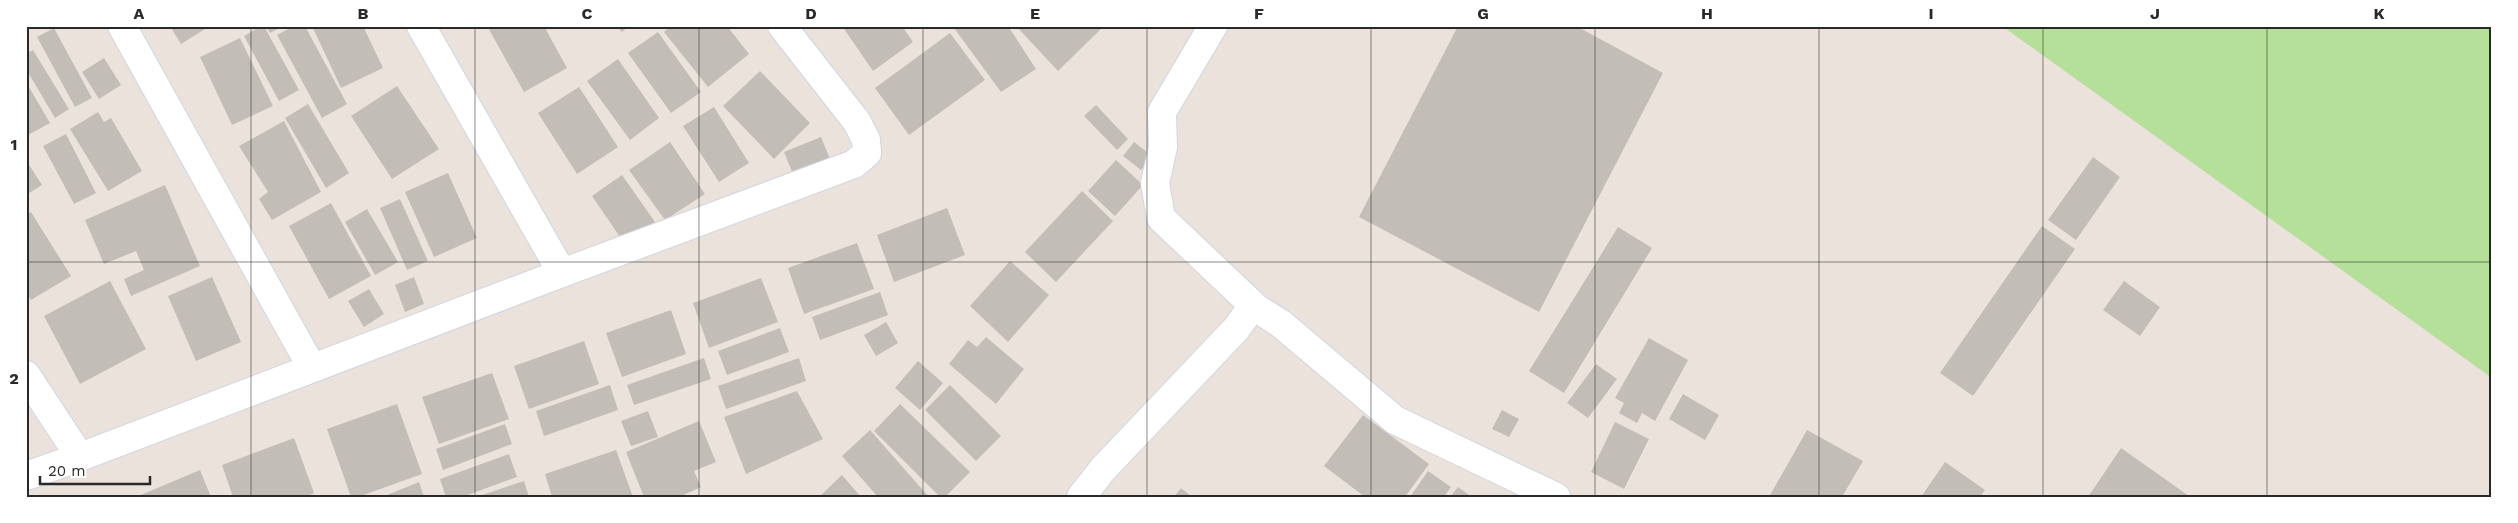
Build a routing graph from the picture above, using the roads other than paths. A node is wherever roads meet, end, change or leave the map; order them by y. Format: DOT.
graph roads {
  1 [pos="122,26"];
  2 [pos="421,26"];
  3 [pos="782,26"];
  4 [pos="1213,26"];
  5 [pos="562,273"];
  6 [pos="1256,308"];
  7 [pos="312,368"];
  8 [pos="26,375"];
  9 [pos="80,458"];
  10 [pos="26,476"];
  11 [pos="1080,497"];
  12 [pos="1556,497"];
  1 -- 7 [label="street"];
  2 -- 5 [label="street"];
  3 -- 5 [label="street"];
  4 -- 6 [label="street"];
  5 -- 7 [label="street"];
  6 -- 11 [label="street"];
  6 -- 12 [label="street"];
  7 -- 9 [label="street"];
  8 -- 9 [label="street"];
  9 -- 10 [label="street"];
}
